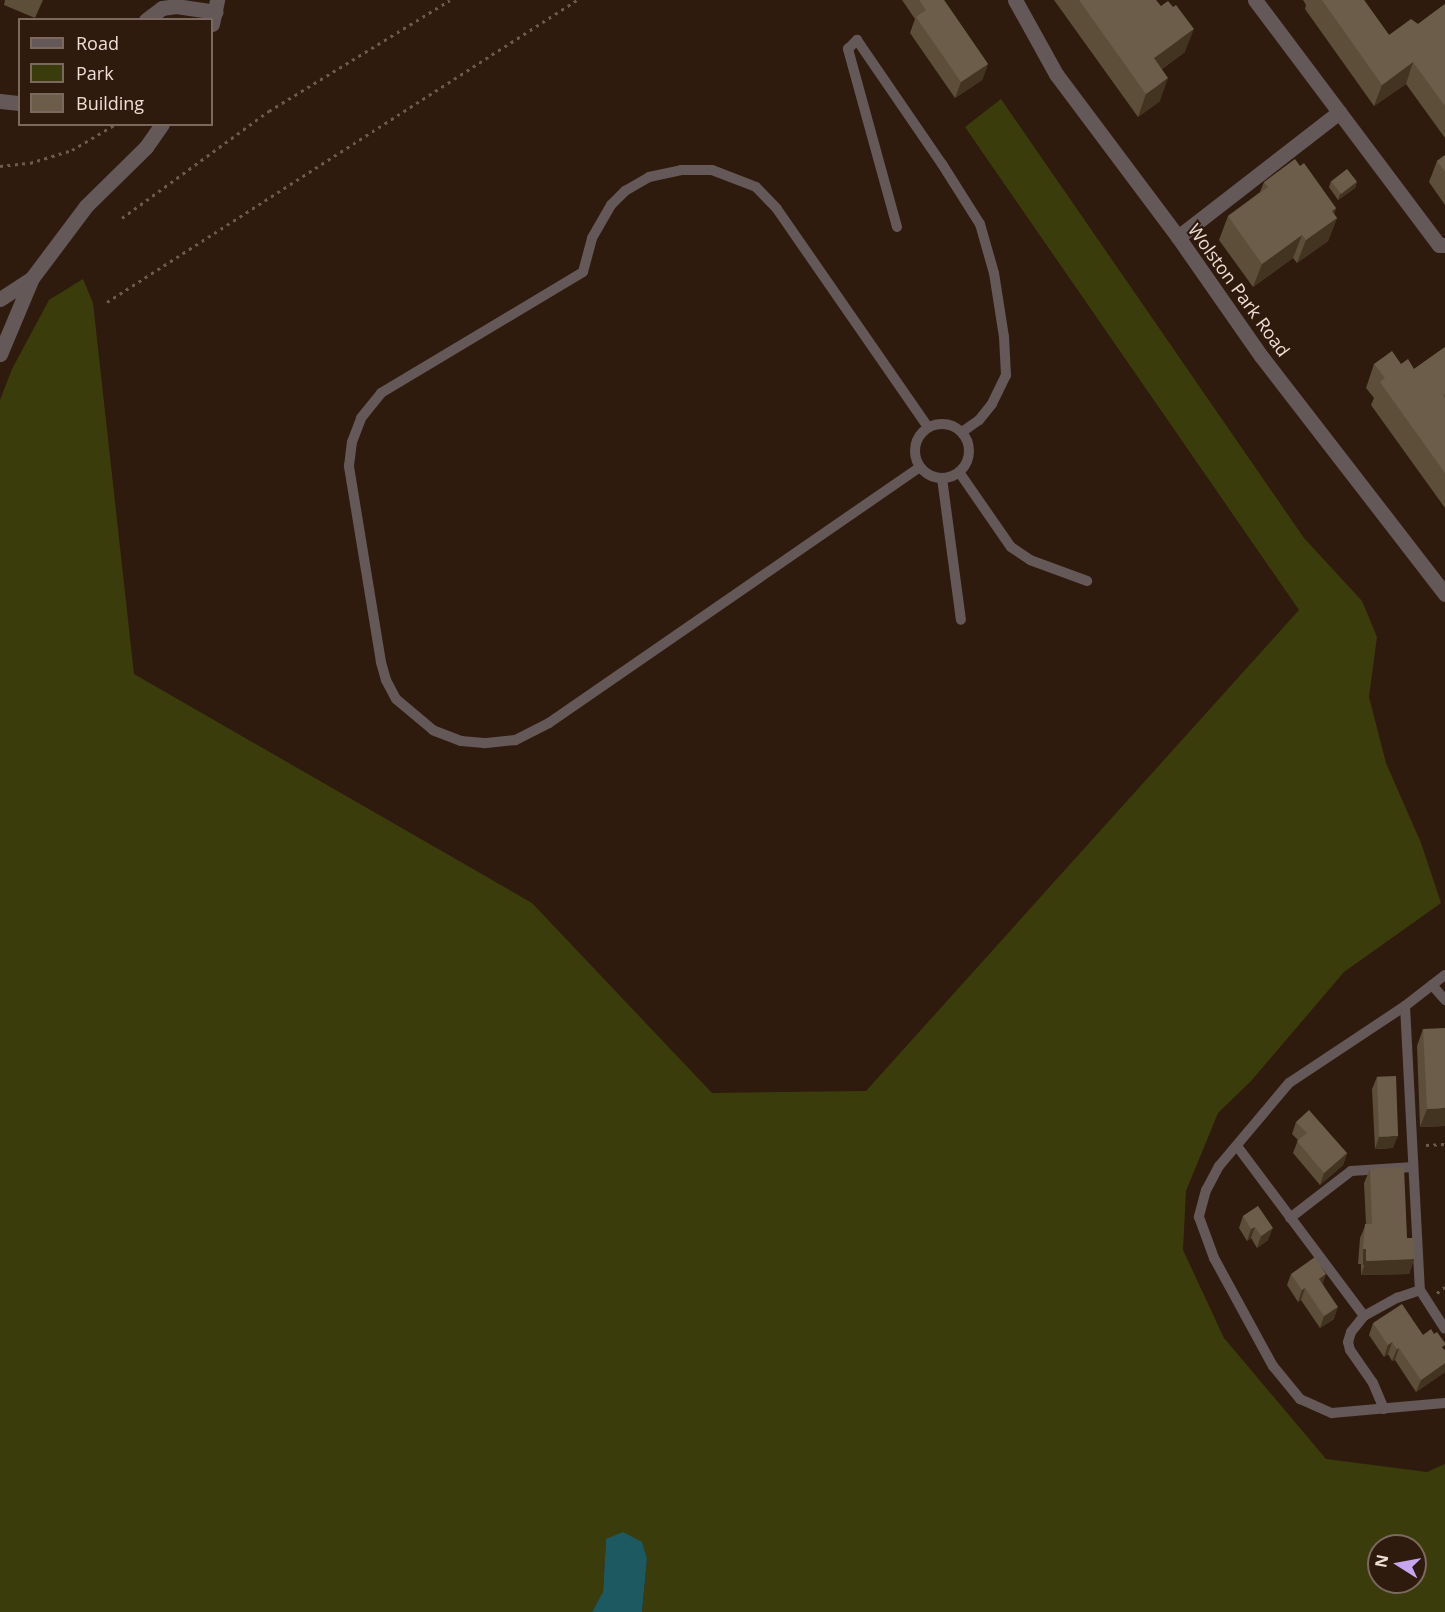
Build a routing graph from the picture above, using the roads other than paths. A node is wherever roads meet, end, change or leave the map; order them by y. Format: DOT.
graph roads {
  1 [pos="1015,0"];
  2 [pos="1255,0"];
  3 [pos="215,12"];
  4 [pos="149,18"];
  5 [pos="0,101"];
  6 [pos="18,103"];
  7 [pos="1339,112"];
  8 [pos="161,126"];
  9 [pos="897,227"];
  10 [pos="1178,237"];
  11 [pos="1445,245"];
  12 [pos="32,278"];
  13 [pos="0,299"];
  14 [pos="0,354"];
  15 [pos="928,428"];
  16 [pos="962,432"];
  17 [pos="920,467"];
  18 [pos="959,472"];
  19 [pos="942,478"];
  20 [pos="1087,581"];
  21 [pos="1445,594"];
  22 [pos="961,620"];
  23 [pos="1445,975"];
  24 [pos="1432,985"];
  25 [pos="1445,1000"];
  26 [pos="1405,1006"];
  27 [pos="1237,1146"];
  28 [pos="1413,1167"];
  29 [pos="1290,1218"];
  30 [pos="1420,1290"];
  31 [pos="1364,1316"];
  32 [pos="1445,1329"];
  33 [pos="1445,1403"];
  34 [pos="1384,1409"];
  1 -- 10 [label="street, Wolston Park Road"];
  2 -- 7 [label="street"];
  3 -- 4 [label="street"];
  5 -- 6 [label="street"];
  7 -- 10 [label="street"];
  7 -- 11 [label="street"];
  8 -- 12 [label="street"];
  9 -- 16 [label="lane"];
  10 -- 21 [label="street, Wolston Park Road"];
  12 -- 13 [label="street"];
  12 -- 14 [label="street"];
  15 -- 16 [label="lane"];
  15 -- 17 [label="lane"];
  15 -- 17 [label="lane"];
  16 -- 18 [label="lane"];
  17 -- 19 [label="lane"];
  18 -- 19 [label="lane"];
  18 -- 20 [label="lane"];
  19 -- 22 [label="lane"];
  23 -- 24 [label="lane"];
  24 -- 25 [label="lane"];
  24 -- 26 [label="lane"];
  26 -- 27 [label="lane"];
  26 -- 28 [label="lane"];
  27 -- 29 [label="lane"];
  27 -- 34 [label="lane"];
  28 -- 29 [label="lane"];
  28 -- 30 [label="lane"];
  29 -- 31 [label="lane"];
  30 -- 31 [label="lane"];
  30 -- 32 [label="lane"];
  31 -- 34 [label="lane"];
  33 -- 34 [label="lane"];
}
